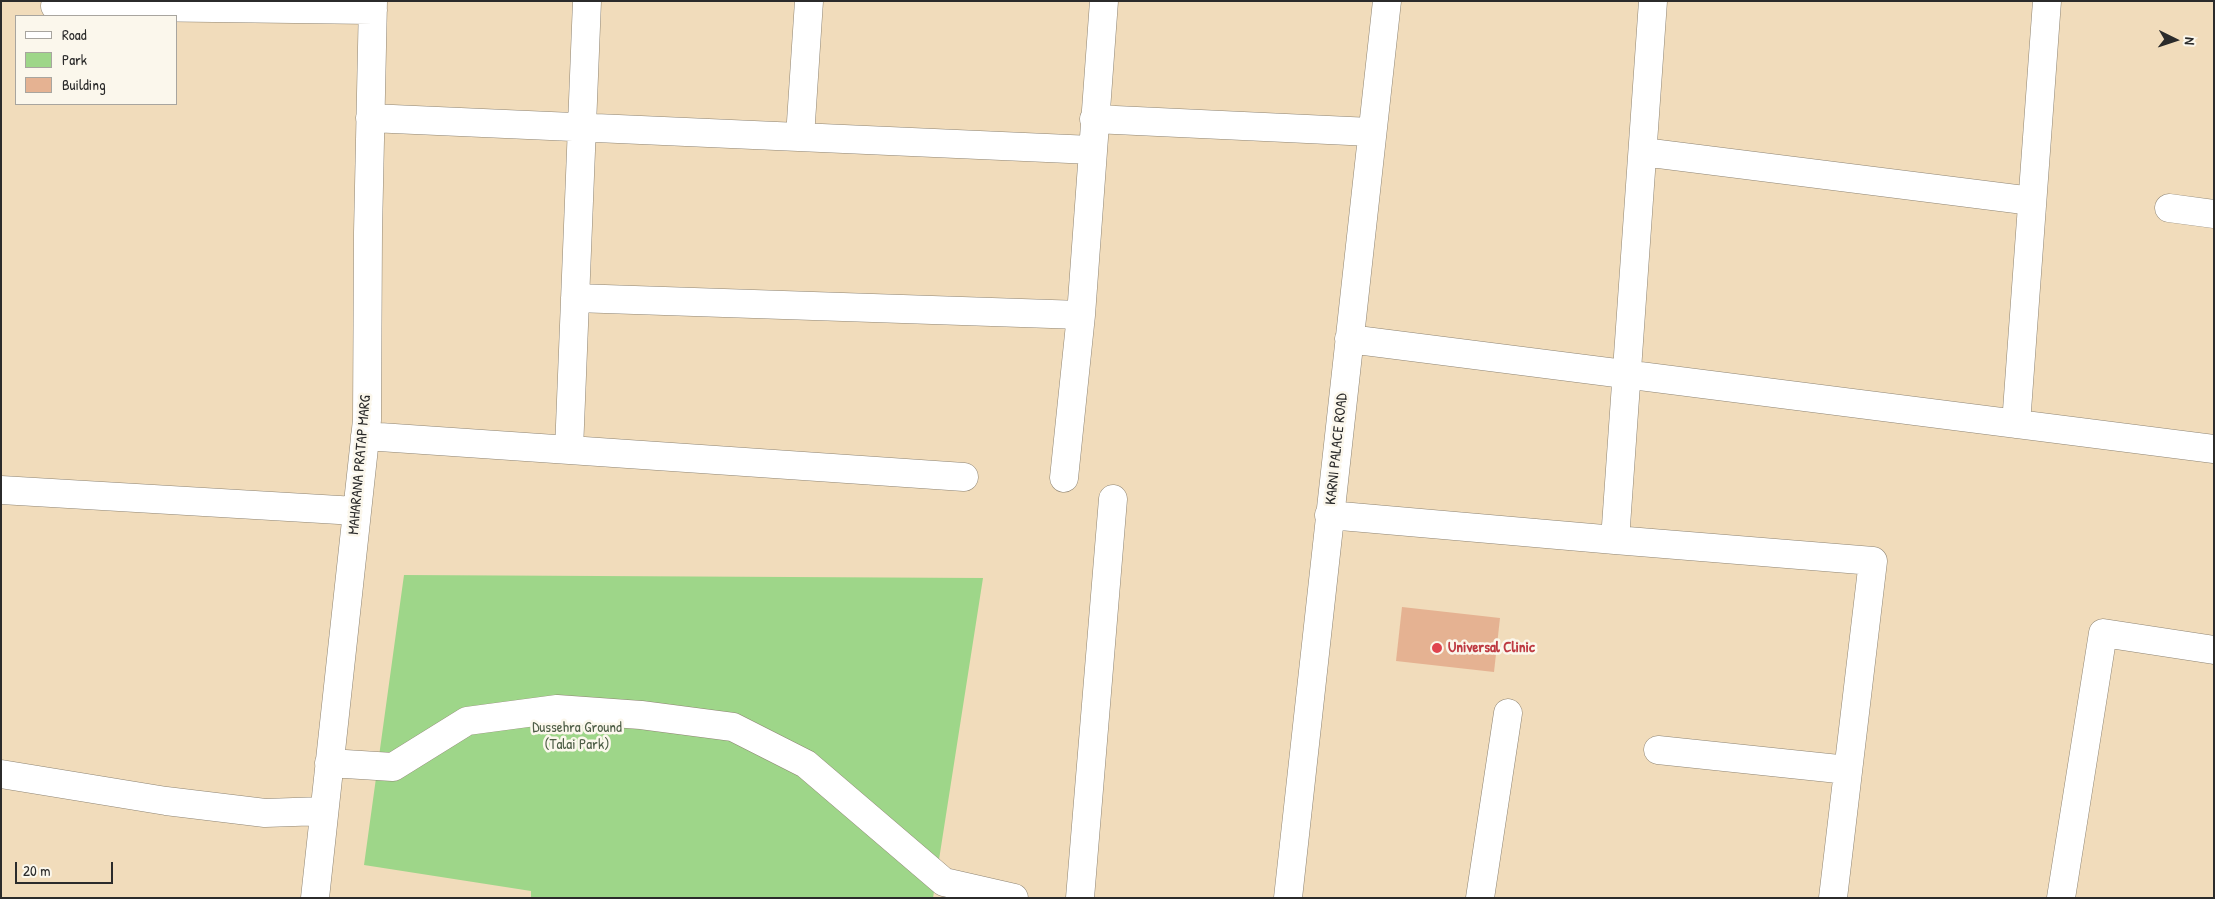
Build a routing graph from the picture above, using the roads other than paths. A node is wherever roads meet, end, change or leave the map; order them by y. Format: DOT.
graph roads {
  1 [pos="587,1"];
  2 [pos="809,1"];
  3 [pos="1104,1"];
  4 [pos="1387,1"];
  5 [pos="1654,1"];
  6 [pos="2048,1"];
  7 [pos="55,6"];
  8 [pos="373,6"];
  9 [pos="370,118"];
  10 [pos="1094,119"];
  11 [pos="582,127"];
  12 [pos="1371,132"];
  13 [pos="800,137"];
  14 [pos="1092,150"];
  15 [pos="1642,152"];
  16 [pos="2032,201"];
  17 [pos="2168,208"];
  18 [pos="2214,214"];
  19 [pos="575,298"];
  20 [pos="1081,315"];
  21 [pos="1349,339"];
  22 [pos="1625,374"];
  23 [pos="2016,424"];
  24 [pos="365,436"];
  25 [pos="2214,449"];
  26 [pos="569,450"];
  27 [pos="964,476"];
  28 [pos="1064,478"];
  29 [pos="1,490"];
  30 [pos="1113,499"];
  31 [pos="356,511"];
  32 [pos="1329,515"];
  33 [pos="1615,540"];
  34 [pos="2214,650"];
  35 [pos="1508,713"];
  36 [pos="1658,750"];
  37 [pos="329,763"];
  38 [pos="1848,770"];
  39 [pos="1,774"];
  40 [pos="323,811"];
  41 [pos="315,898"];
  42 [pos="1014,898"];
  43 [pos="1080,898"];
  44 [pos="1288,898"];
  45 [pos="1480,898"];
  46 [pos="1834,898"];
  47 [pos="2061,898"];
  1 -- 11 [label="street"];
  2 -- 13 [label="street"];
  3 -- 10 [label="street"];
  4 -- 12 [label="street, KARNI PALACE ROAD"];
  5 -- 15 [label="street"];
  6 -- 16 [label="street"];
  7 -- 8 [label="street"];
  8 -- 9 [label="street, MAHARANA PRATAP MARG"];
  9 -- 11 [label="street"];
  9 -- 24 [label="street, MAHARANA PRATAP MARG"];
  10 -- 12 [label="street"];
  10 -- 14 [label="street"];
  11 -- 13 [label="street"];
  11 -- 19 [label="street"];
  12 -- 21 [label="street, KARNI PALACE ROAD"];
  13 -- 14 [label="street"];
  14 -- 20 [label="street"];
  15 -- 16 [label="street"];
  15 -- 22 [label="street"];
  16 -- 23 [label="street"];
  17 -- 18 [label="street"];
  19 -- 20 [label="street"];
  19 -- 26 [label="street"];
  20 -- 28 [label="street"];
  21 -- 22 [label="street"];
  21 -- 32 [label="street, KARNI PALACE ROAD"];
  22 -- 23 [label="street"];
  22 -- 33 [label="street"];
  23 -- 25 [label="street"];
  24 -- 26 [label="street"];
  24 -- 31 [label="street, MAHARANA PRATAP MARG"];
  26 -- 27 [label="street"];
  29 -- 31 [label="street"];
  30 -- 43 [label="street"];
  31 -- 37 [label="street, MAHARANA PRATAP MARG"];
  32 -- 33 [label="street"];
  32 -- 44 [label="street, KARNI PALACE ROAD"];
  33 -- 38 [label="street"];
  34 -- 47 [label="street"];
  35 -- 45 [label="street"];
  36 -- 38 [label="street"];
  37 -- 40 [label="street, MAHARANA PRATAP MARG"];
  37 -- 42 [label="street"];
  38 -- 46 [label="street"];
  39 -- 40 [label="street"];
  40 -- 41 [label="street, MAHARANA PRATAP MARG"];
}
